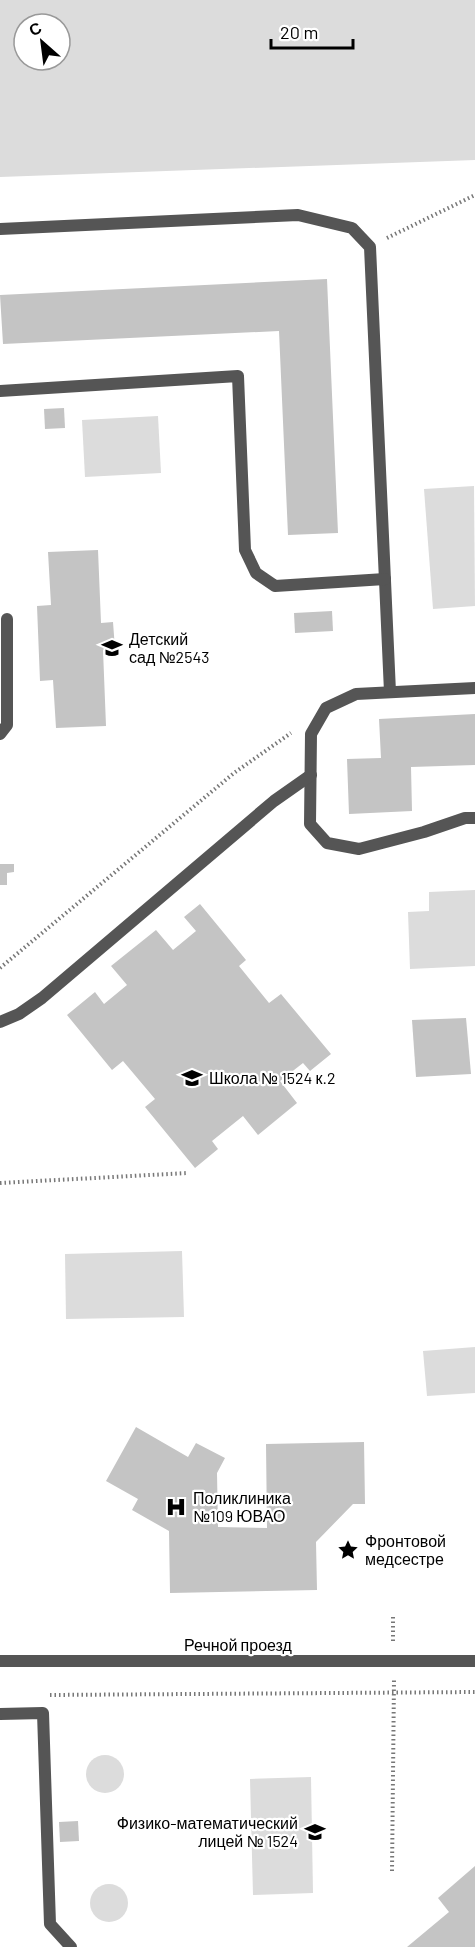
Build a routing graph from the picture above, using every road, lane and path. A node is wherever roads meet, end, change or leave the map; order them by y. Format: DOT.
graph roads {
  1 [pos="475,195"];
  2 [pos="0,229"];
  3 [pos="370,247"];
  4 [pos="0,391"];
  5 [pos="385,579"];
  6 [pos="7,619"];
  7 [pos="475,688"];
  8 [pos="390,692"];
  9 [pos="299,727"];
  10 [pos="0,734"];
  11 [pos="311,775"];
  12 [pos="475,818"];
  13 [pos="0,968"];
  14 [pos="0,1022"];
  15 [pos="188,1173"];
  16 [pos="0,1183"];
  17 [pos="393,1617"];
  18 [pos="0,1661"];
  19 [pos="475,1661"];
  20 [pos="394,1662"];
  21 [pos="394,1692"];
  22 [pos="475,1692"];
  23 [pos="48,1695"];
  24 [pos="0,1714"];
  25 [pos="392,1871"];
  26 [pos="72,1947"];
  1 -- 3 [label="path"];
  2 -- 3 [label="street"];
  3 -- 5 [label="street"];
  4 -- 5 [label="street"];
  5 -- 8 [label="street"];
  6 -- 10 [label="street"];
  7 -- 8 [label="street"];
  8 -- 11 [label="street"];
  9 -- 13 [label="path"];
  11 -- 12 [label="street"];
  11 -- 14 [label="street"];
  15 -- 16 [label="path"];
  17 -- 20 [label="path"];
  18 -- 20 [label="street, Речной проезд"];
  19 -- 20 [label="street, Речной проезд"];
  20 -- 21 [label="path"];
  21 -- 22 [label="path"];
  21 -- 23 [label="path"];
  21 -- 25 [label="path"];
  24 -- 26 [label="street"];
}
